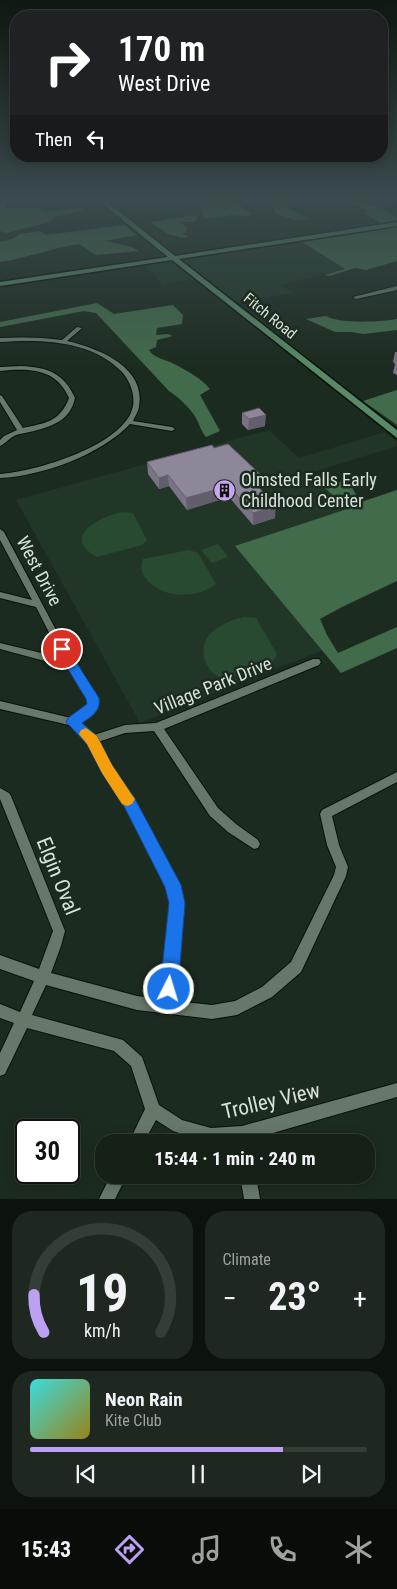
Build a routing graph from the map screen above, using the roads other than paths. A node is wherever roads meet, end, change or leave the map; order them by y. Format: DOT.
graph roads {
  1 [pos="173,256"];
  2 [pos="189,256"];
  3 [pos="176,258"];
  4 [pos="0,284"];
  5 [pos="397,288"];
  6 [pos="356,297"];
  7 [pos="79,328"];
  8 [pos="0,340"];
  9 [pos="63,342"];
  10 [pos="0,369"];
  11 [pos="0,397"];
  12 [pos="129,422"];
  13 [pos="172,429"];
  14 [pos="22,432"];
  15 [pos="397,435"];
  16 [pos="0,444"];
  17 [pos="0,476"];
  18 [pos="0,532"];
  19 [pos="0,595"];
  20 [pos="38,605"];
  21 [pos="0,646"];
  22 [pos="316,662"];
  23 [pos="70,664"];
  24 [pos="0,706"];
  25 [pos="72,722"];
  26 [pos="157,727"];
  27 [pos="92,740"];
  28 [pos="397,777"];
  29 [pos="0,792"];
  30 [pos="254,844"];
  31 [pos="0,962"];
  32 [pos="43,977"];
  33 [pos="168,1006"];
  34 [pos="0,1011"];
  35 [pos="24,1020"];
  36 [pos="0,1069"];
  37 [pos="397,1090"];
  38 [pos="153,1110"];
  39 [pos="140,1134"];
  40 [pos="204,1134"];
  41 [pos="255,1134"];
  42 [pos="114,1184"];
  43 [pos="250,1184"];
  44 [pos="107,1199"];
  45 [pos="252,1199"];
  1 -- 3 [label="street, Fitch Road"];
  2 -- 3 [label="street"];
  3 -- 4 [label="street"];
  3 -- 15 [label="street, Fitch Road"];
  5 -- 6 [label="street"];
  7 -- 9 [label="street"];
  8 -- 9 [label="street"];
  9 -- 12 [label="street"];
  10 -- 14 [label="street"];
  11 -- 14 [label="street"];
  12 -- 13 [label="street"];
  12 -- 17 [label="street"];
  14 -- 16 [label="street"];
  18 -- 20 [label="street, West Drive"];
  19 -- 20 [label="street"];
  20 -- 23 [label="street, West Drive"];
  21 -- 23 [label="street"];
  22 -- 26 [label="street, Village Park Drive"];
  23 -- 25 [label="street, West Drive"];
  24 -- 25 [label="street"];
  25 -- 27 [label="street"];
  26 -- 27 [label="street, Village Park Drive"];
  26 -- 30 [label="street"];
  27 -- 33 [label="street"];
  28 -- 33 [label="street"];
  29 -- 32 [label="street, Elgin Oval"];
  31 -- 32 [label="street"];
  32 -- 33 [label="street"];
  32 -- 35 [label="street"];
  34 -- 35 [label="street"];
  35 -- 36 [label="street"];
  35 -- 38 [label="street"];
  37 -- 41 [label="street, Trolley View"];
  38 -- 39 [label="street"];
  38 -- 40 [label="street, Trolley View"];
  42 -- 44 [label="street"];
  43 -- 45 [label="street"];
}
